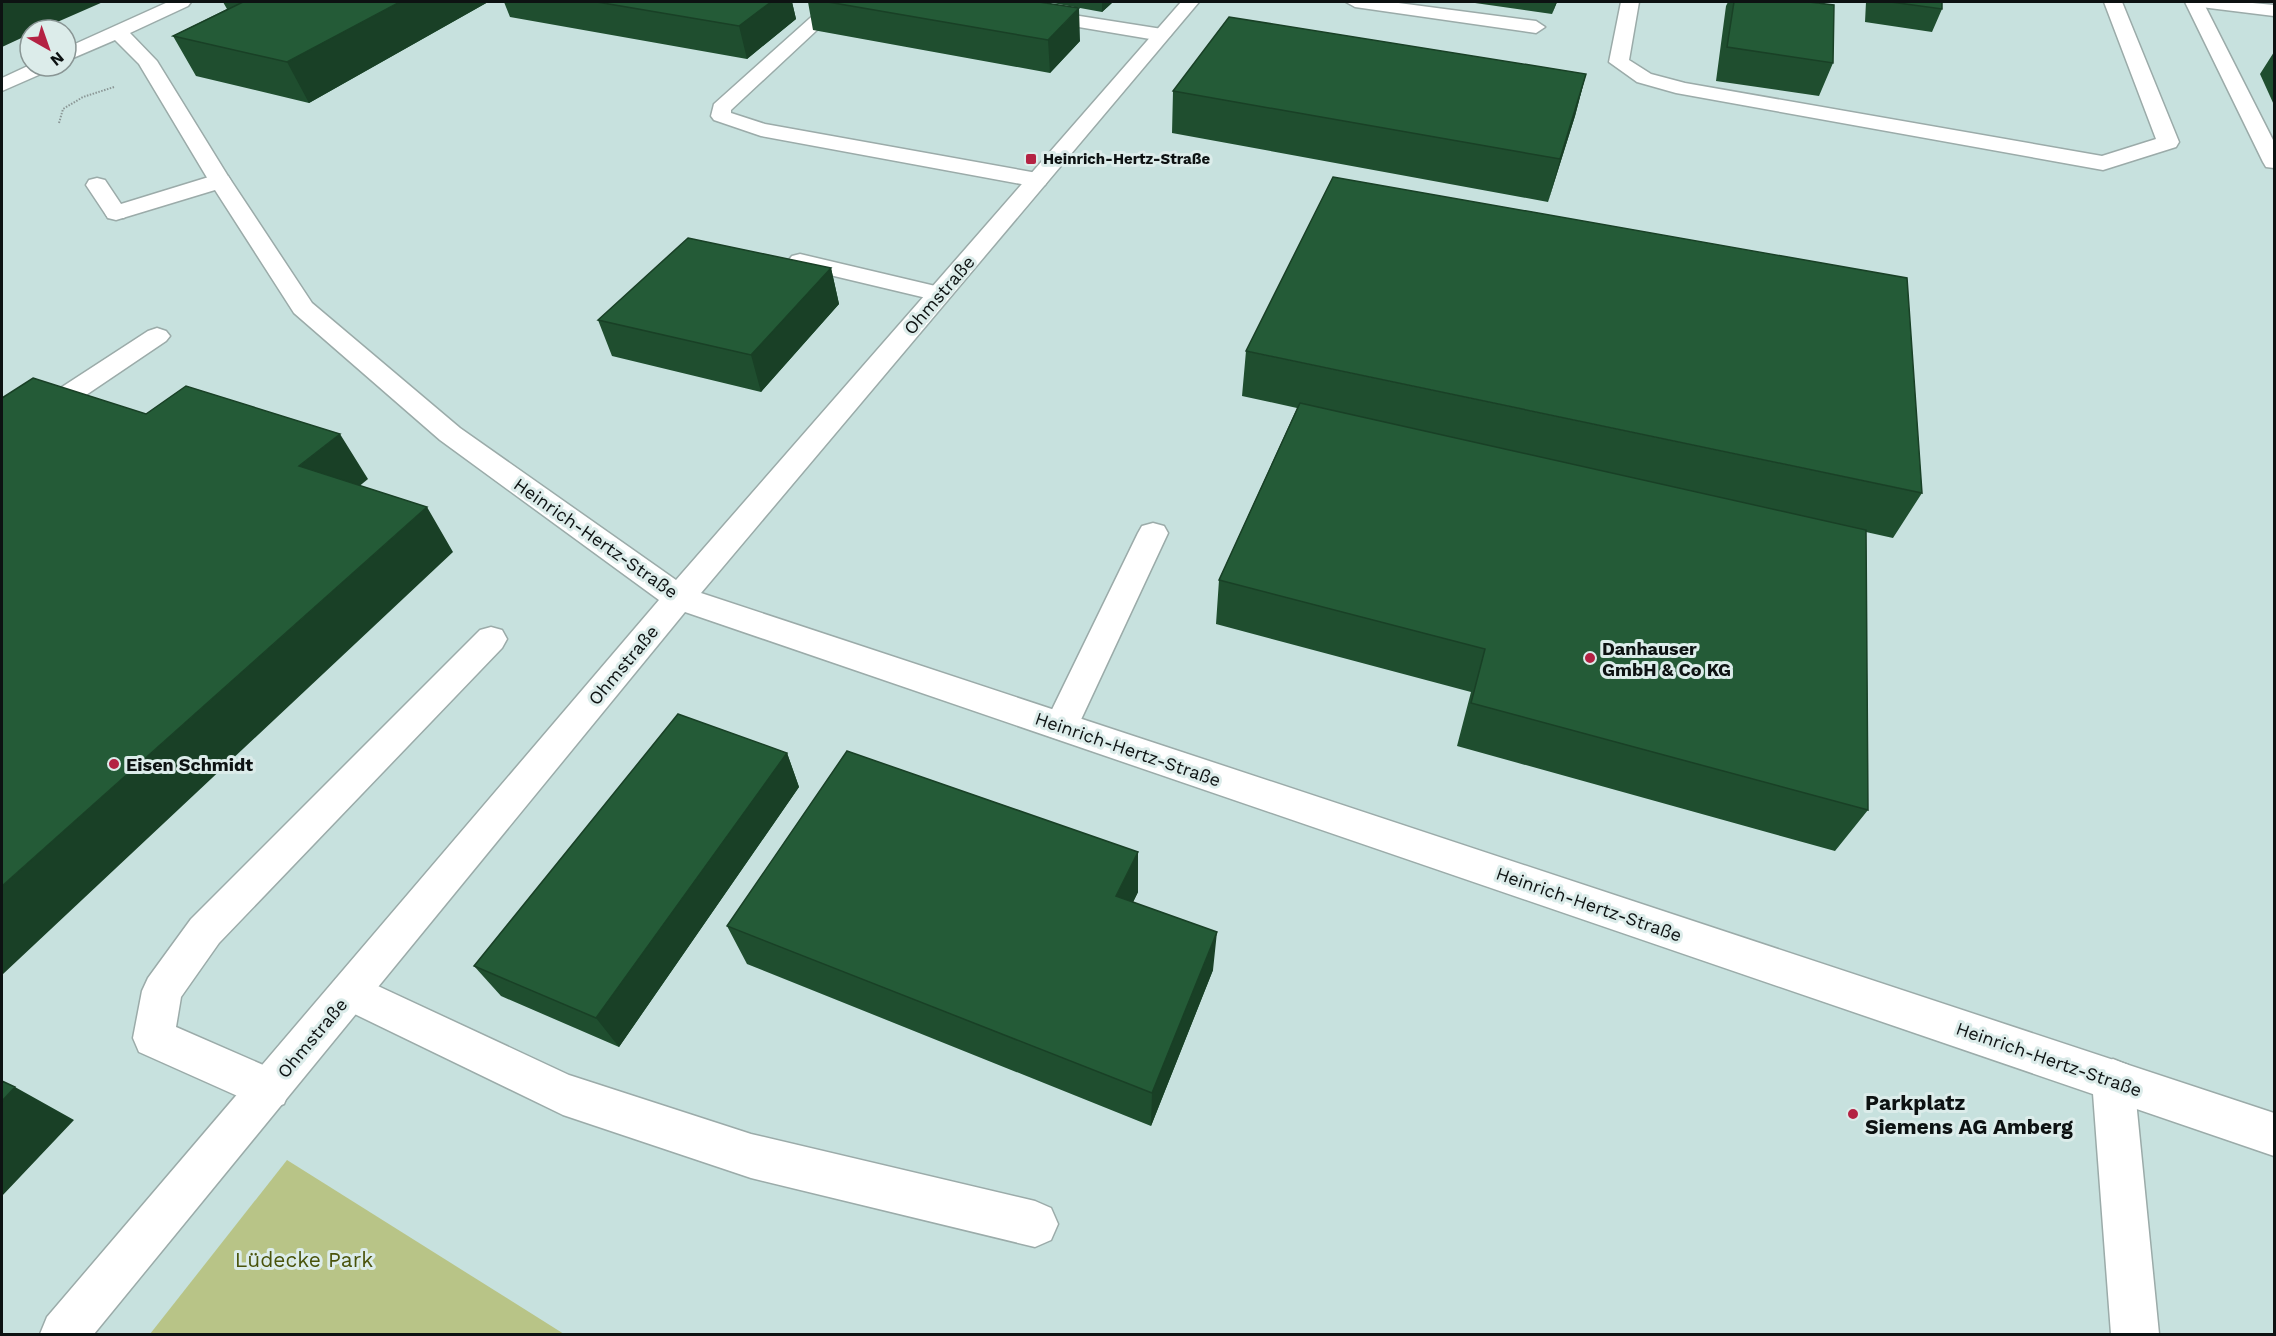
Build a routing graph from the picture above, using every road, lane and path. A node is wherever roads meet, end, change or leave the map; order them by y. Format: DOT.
graph roads {
  1 [pos="182,2"];
  2 [pos="838,2"];
  3 [pos="959,2"];
  4 [pos="1190,2"];
  5 [pos="1355,2"];
  6 [pos="1630,2"];
  7 [pos="2113,2"];
  8 [pos="2194,2"];
  9 [pos="2201,2"];
  10 [pos="2274,11"];
  11 [pos="1536,27"];
  12 [pos="117,32"];
  13 [pos="1162,35"];
  14 [pos="78,50"];
  15 [pos="154,72"];
  16 [pos="18,78"];
  17 [pos="2,85"];
  18 [pos="59,123"];
  19 [pos="2274,162"];
  20 [pos="1037,180"];
  21 [pos="220,181"];
  22 [pos="97,185"];
  23 [pos="800,261"];
  24 [pos="939,294"];
  25 [pos="157,336"];
  26 [pos="2,439"];
  27 [pos="1153,533"];
  28 [pos="679,598"];
  29 [pos="491,639"];
  30 [pos="1061,726"];
  31 [pos="350,992"];
  32 [pos="2113,1080"];
  33 [pos="269,1089"];
  34 [pos="2274,1135"];
  35 [pos="1035,1224"];
  36 [pos="64,1335"];
  37 [pos="2135,1335"];
  1 -- 12 [label="street"];
  2 -- 20 [label="street"];
  3 -- 13 [label="street"];
  4 -- 13 [label="street, Ohmstraße"];
  5 -- 11 [label="street"];
  6 -- 7 [label="street"];
  8 -- 19 [label="street"];
  9 -- 10 [label="street"];
  12 -- 14 [label="street"];
  12 -- 15 [label="street, Heinrich-Hertz-Straße"];
  13 -- 20 [label="street, Ohmstraße"];
  15 -- 18 [label="path"];
  15 -- 21 [label="street, Heinrich-Hertz-Straße"];
  16 -- 17 [label="street"];
  20 -- 24 [label="street, Ohmstraße"];
  21 -- 22 [label="street"];
  21 -- 28 [label="street, Heinrich-Hertz-Straße"];
  23 -- 24 [label="street"];
  24 -- 28 [label="street, Ohmstraße"];
  25 -- 26 [label="street"];
  27 -- 30 [label="street"];
  28 -- 30 [label="street, Heinrich-Hertz-Straße"];
  28 -- 31 [label="street, Ohmstraße"];
  29 -- 33 [label="street"];
  30 -- 32 [label="street, Heinrich-Hertz-Straße"];
  31 -- 33 [label="street, Ohmstraße"];
  31 -- 35 [label="street"];
  32 -- 34 [label="street, Heinrich-Hertz-Straße"];
  32 -- 37 [label="street"];
  33 -- 36 [label="street, Ohmstraße"];
}
